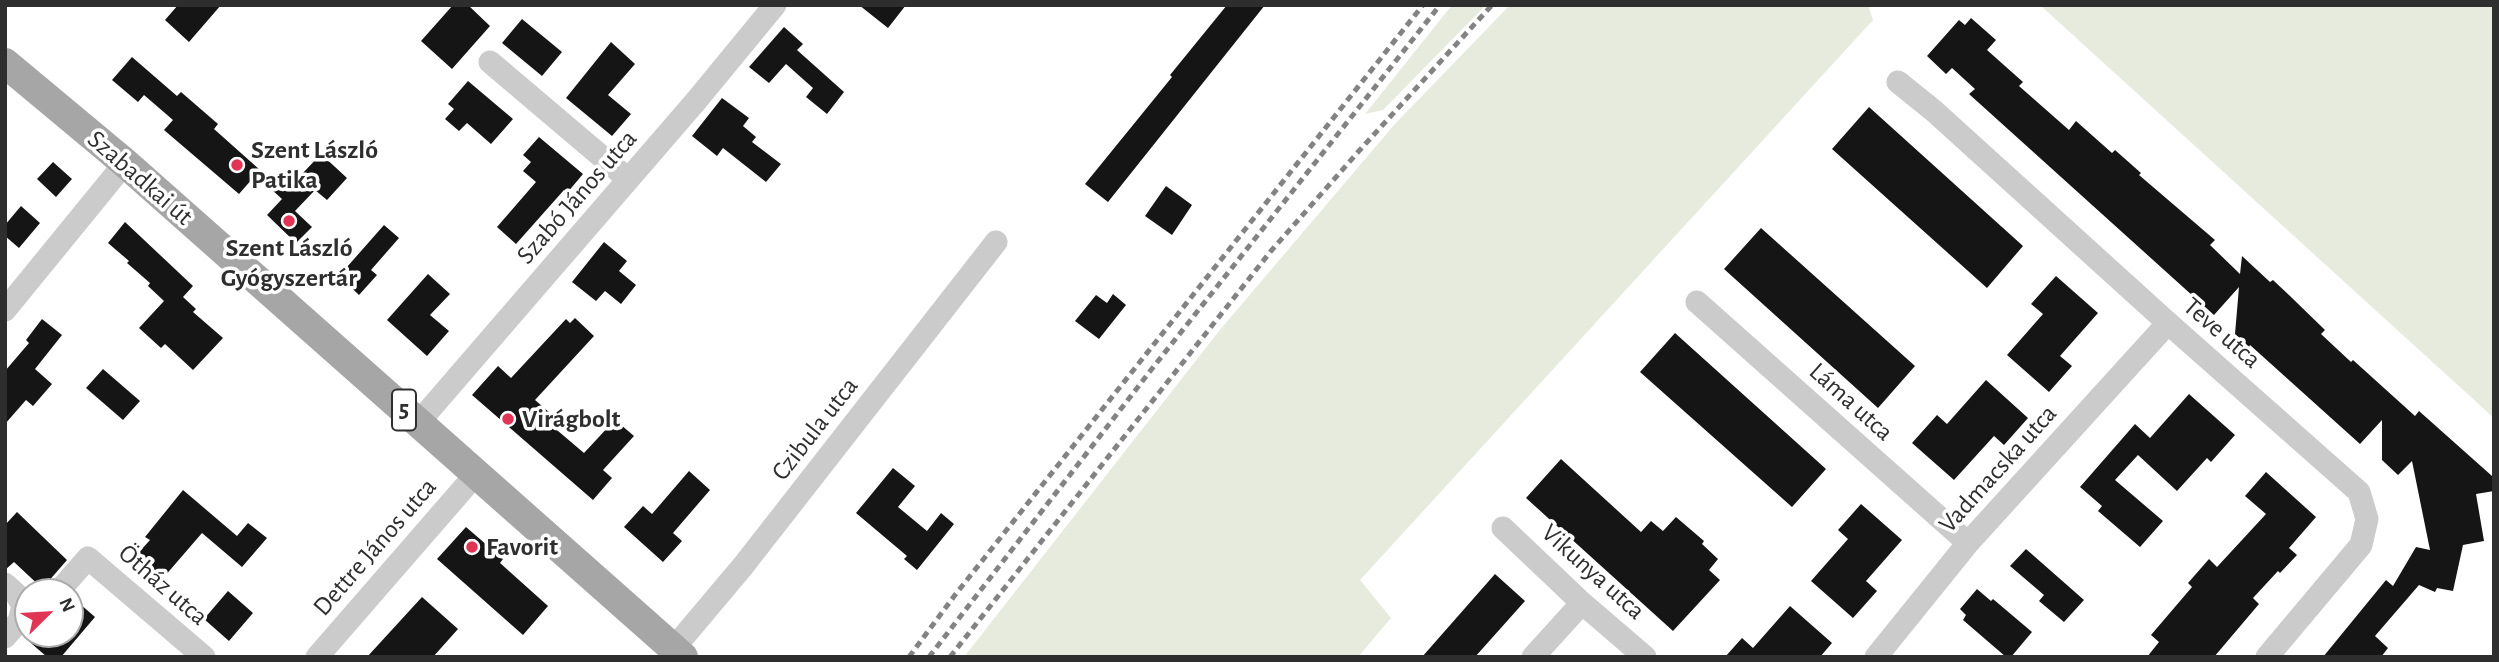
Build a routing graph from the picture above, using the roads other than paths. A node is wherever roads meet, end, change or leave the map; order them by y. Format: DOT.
graph roads {
  1 [pos="775,5"];
  2 [pos="490,61"];
  3 [pos="5,62"];
  4 [pos="1898,82"];
  5 [pos="125,163"];
  6 [pos="628,179"];
  7 [pos="996,242"];
  8 [pos="1697,302"];
  9 [pos="5,310"];
  10 [pos="2168,323"];
  11 [pos="418,423"];
  12 [pos="476,474"];
  13 [pos="1503,528"];
  14 [pos="1968,543"];
  15 [pos="70,578"];
  16 [pos="1582,603"];
  17 [pos="679,653"];
  18 [pos="204,657"];
  19 [pos="317,657"];
  20 [pos="1533,657"];
  21 [pos="1645,657"];
  22 [pos="1876,657"];
  23 [pos="2267,657"];
  1 -- 6 [label="street, Szabó János utca"];
  2 -- 6 [label="street"];
  3 -- 5 [label="main road, Szabadkai út / 5"];
  4 -- 10 [label="street, Teve utca"];
  5 -- 9 [label="street"];
  5 -- 11 [label="main road, Szabadkai út / 5"];
  6 -- 11 [label="street, Szabó János utca"];
  7 -- 17 [label="street, Czibula utca"];
  8 -- 14 [label="street, Láma utca"];
  10 -- 14 [label="street, Vadmacska utca"];
  10 -- 23 [label="street, Teve utca"];
  11 -- 12 [label="main road, Szabadkai út / 5"];
  12 -- 17 [label="main road, Szabadkai út / 5"];
  12 -- 19 [label="street, Dettre János utca"];
  13 -- 16 [label="street, Vikunya utca"];
  14 -- 22 [label="street, Vadmacska utca"];
  15 -- 18 [label="street, Ötház utca"];
  16 -- 20 [label="street"];
  16 -- 21 [label="street, Vikunya utca"];
}
